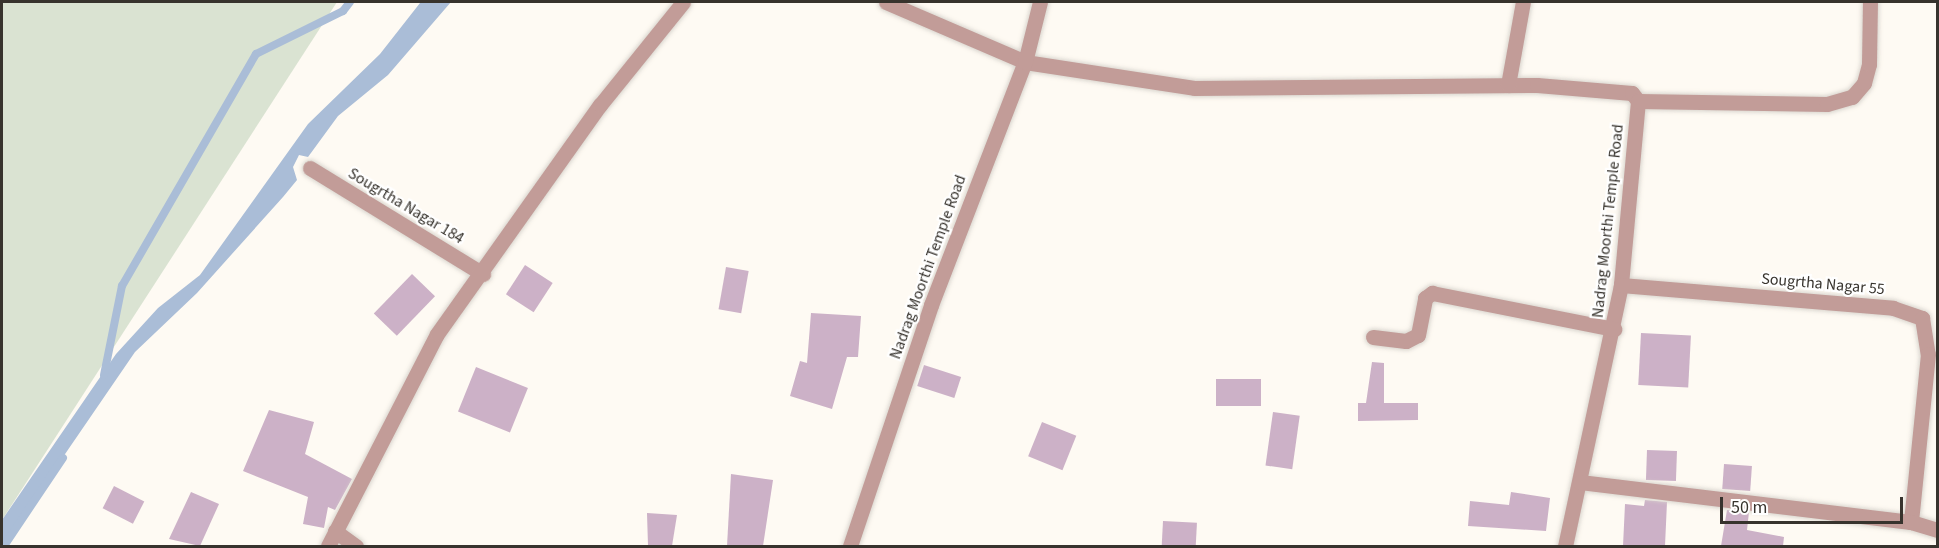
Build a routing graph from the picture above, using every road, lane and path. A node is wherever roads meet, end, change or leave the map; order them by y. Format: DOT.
graph roads {
  1 [pos="683,2"];
  2 [pos="886,2"];
  3 [pos="1040,2"];
  4 [pos="1523,2"];
  5 [pos="1870,2"];
  6 [pos="1025,62"];
  7 [pos="1508,85"];
  8 [pos="1638,101"];
  9 [pos="310,168"];
  10 [pos="483,274"];
  11 [pos="1621,285"];
  12 [pos="1614,329"];
  13 [pos="1373,337"];
  14 [pos="1580,482"];
  15 [pos="1911,522"];
  16 [pos="1938,530"];
  17 [pos="335,531"];
  18 [pos="328,546"];
  19 [pos="356,546"];
  20 [pos="850,546"];
  21 [pos="1565,546"];
  1 -- 10 [label="street"];
  2 -- 6 [label="street"];
  3 -- 6 [label="street, Nadrag Moorthi Temple Road"];
  4 -- 7 [label="street"];
  5 -- 8 [label="street"];
  6 -- 7 [label="street"];
  6 -- 20 [label="street, Nadrag Moorthi Temple Road"];
  7 -- 8 [label="street"];
  8 -- 11 [label="street, Nadrag Moorthi Temple Road"];
  9 -- 10 [label="street, Sougrtha Nagar 184"];
  10 -- 17 [label="street"];
  11 -- 12 [label="street, Nadrag Moorthi Temple Road"];
  11 -- 15 [label="street, Sougrtha Nagar 55"];
  12 -- 13 [label="street"];
  12 -- 14 [label="street, Nadrag Moorthi Temple Road"];
  14 -- 15 [label="street"];
  14 -- 21 [label="street, Nadrag Moorthi Temple Road"];
  15 -- 16 [label="street"];
  17 -- 18 [label="street"];
  17 -- 19 [label="street"];
}
